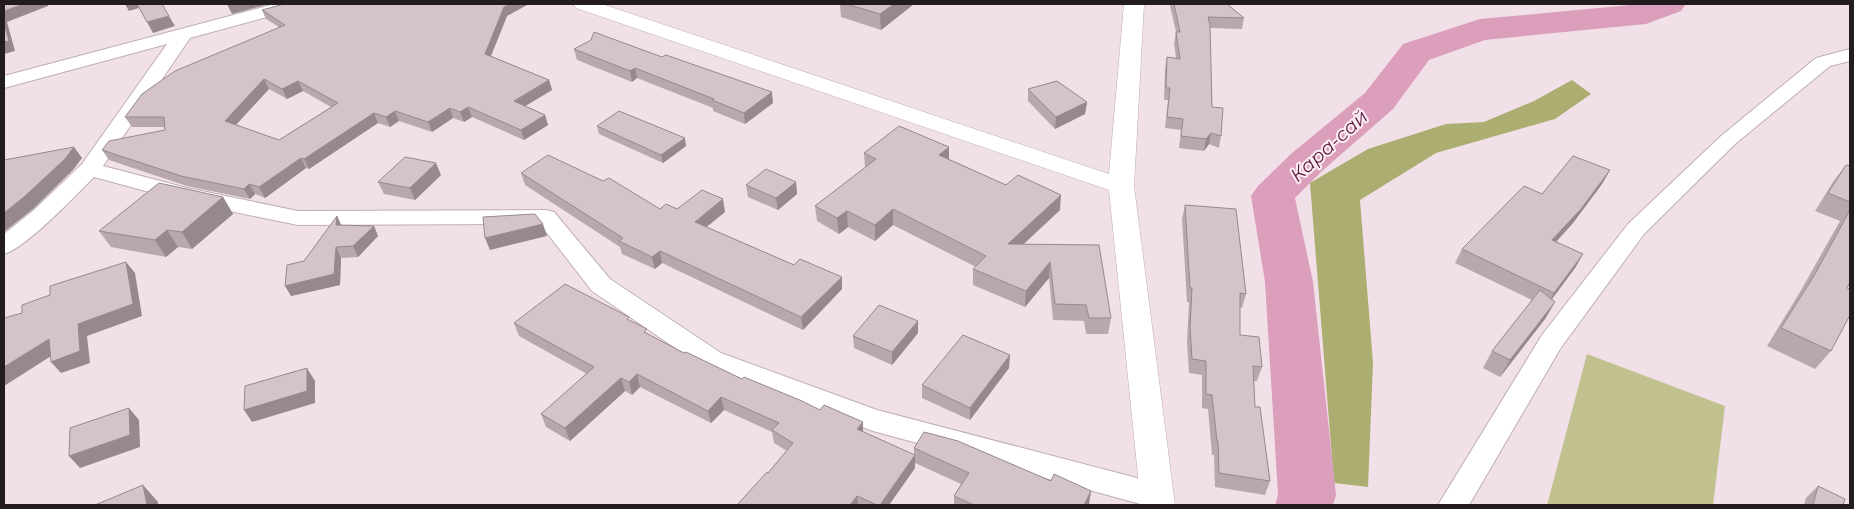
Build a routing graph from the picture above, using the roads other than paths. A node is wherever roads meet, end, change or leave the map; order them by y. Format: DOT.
graph roads {
  1 [pos="294,4"];
  2 [pos="583,4"];
  3 [pos="1134,4"];
  4 [pos="184,33"];
  5 [pos="1850,55"];
  6 [pos="1824,62"];
  7 [pos="1850,69"];
  8 [pos="4,82"];
  9 [pos="90,169"];
  10 [pos="1121,186"];
  11 [pos="4,246"];
  12 [pos="1157,501"];
  13 [pos="1453,505"];
  1 -- 4 [label="street"];
  2 -- 10 [label="main road"];
  3 -- 10 [label="main road"];
  4 -- 8 [label="street"];
  4 -- 9 [label="street"];
  5 -- 6 [label="street"];
  6 -- 7 [label="street"];
  6 -- 13 [label="street"];
  9 -- 11 [label="street"];
  9 -- 12 [label="street"];
  10 -- 12 [label="main road"];
}
